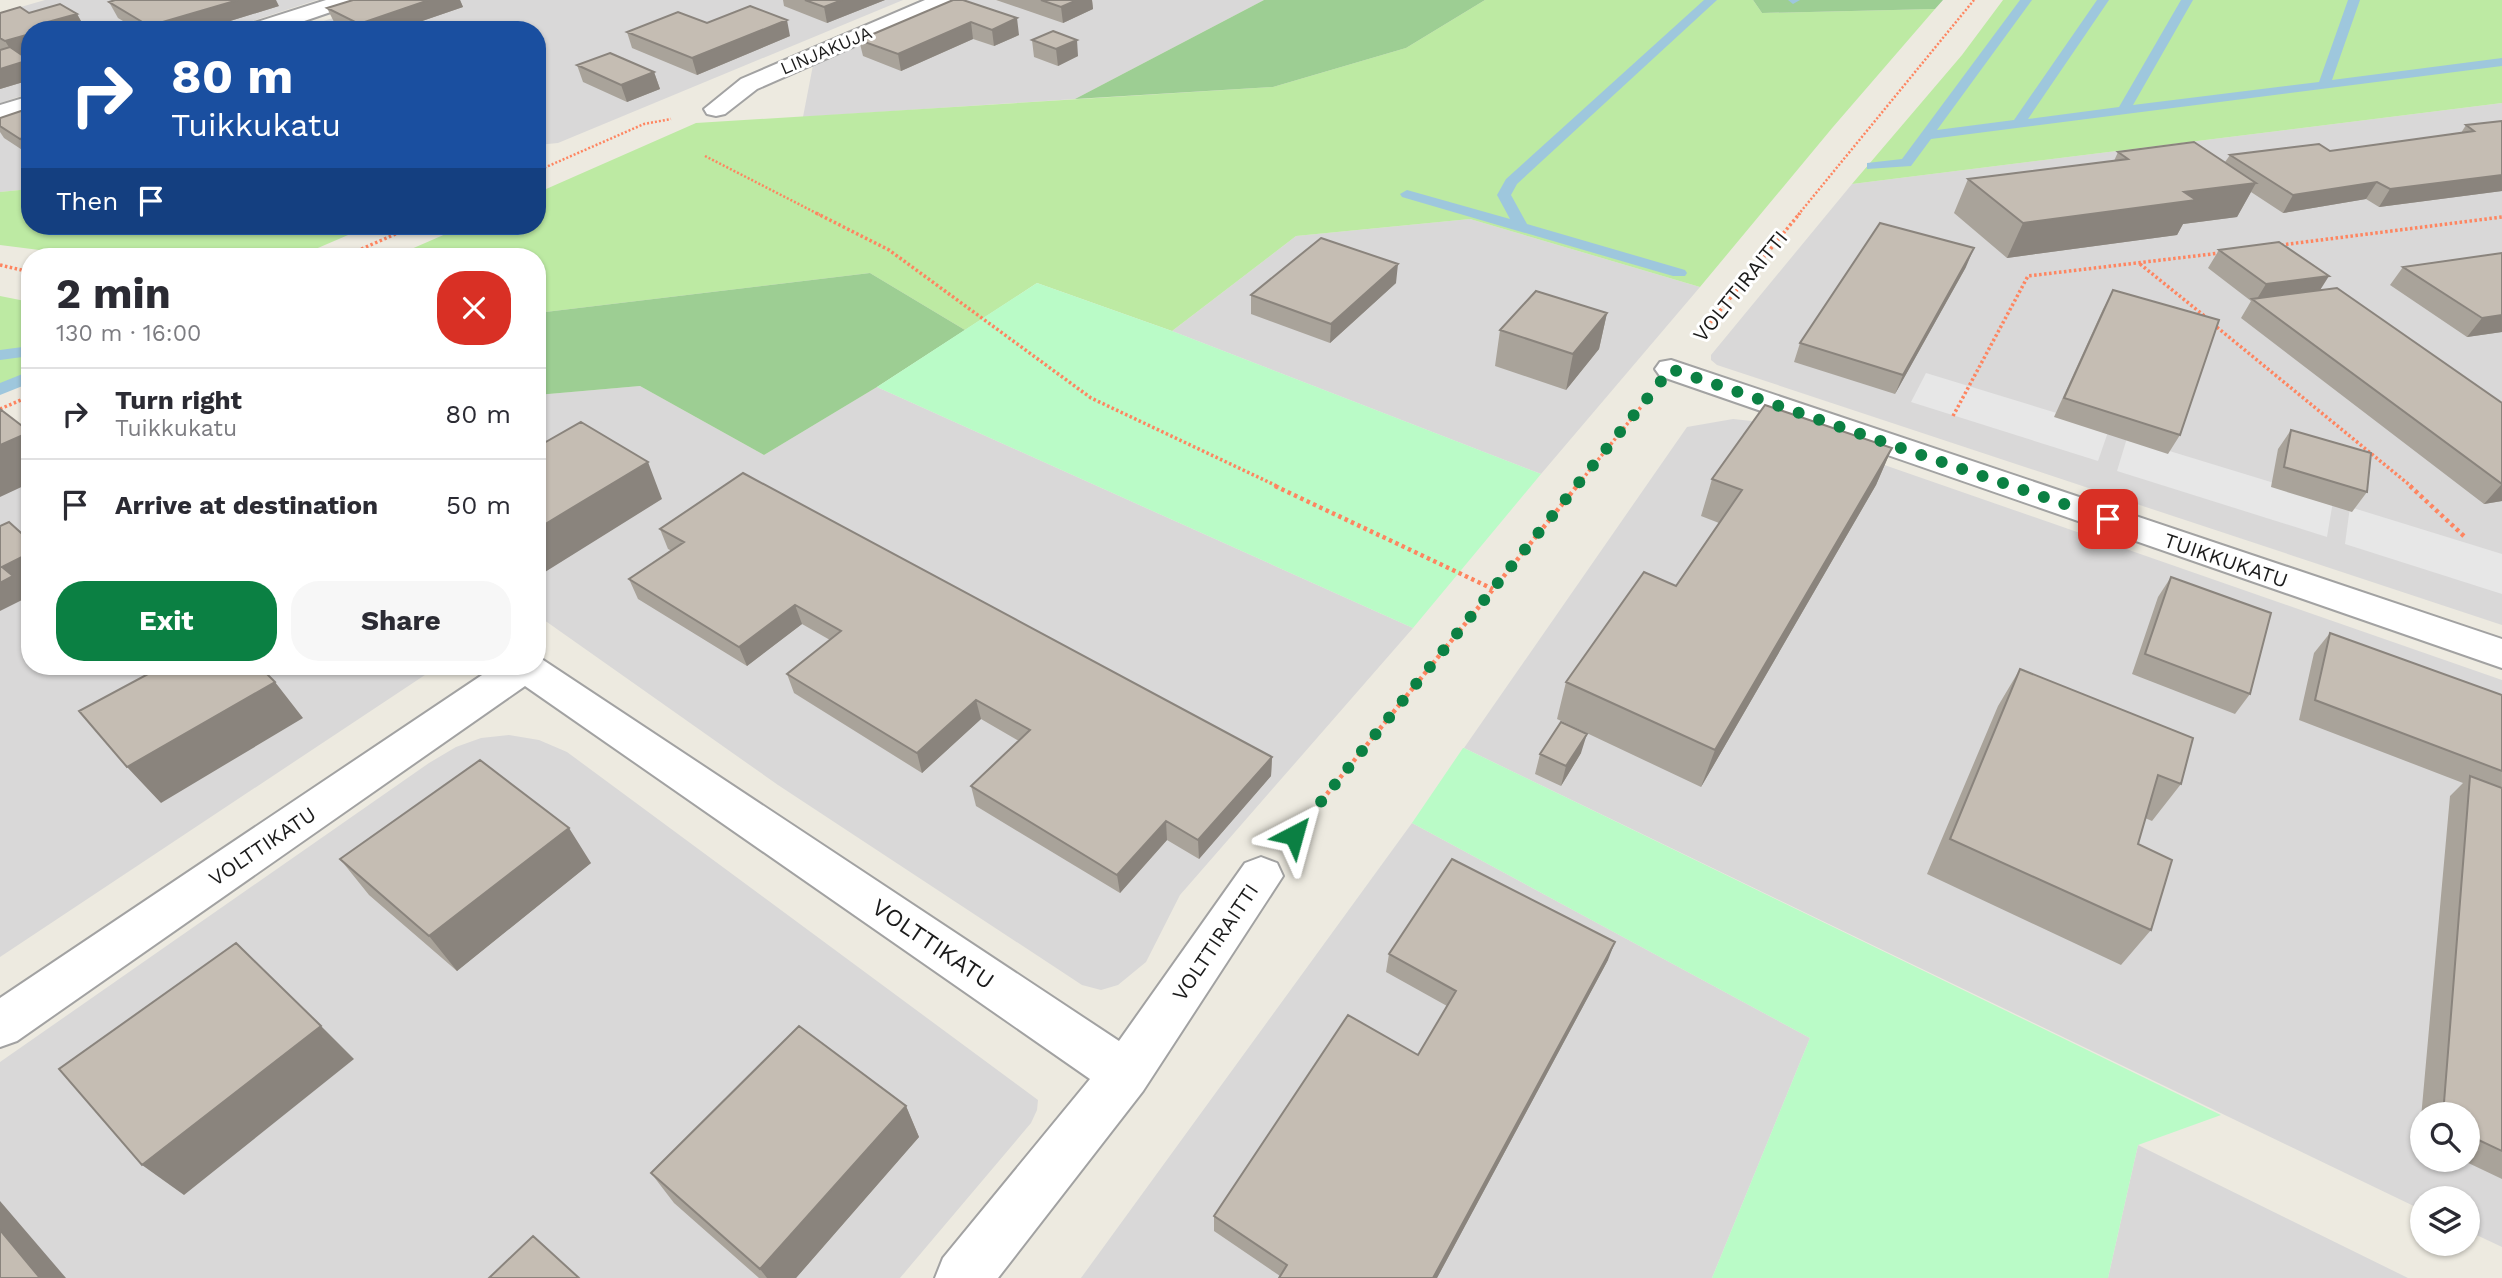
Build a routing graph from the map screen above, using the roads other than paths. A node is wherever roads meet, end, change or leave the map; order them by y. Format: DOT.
graph roads {
  1 [pos="347,0"];
  2 [pos="943,0"];
  3 [pos="283,21"];
  4 [pos="21,106"];
  5 [pos="716,109"];
  6 [pos="0,113"];
  7 [pos="1671,369"];
  8 [pos="2502,654"];
  9 [pos="513,675"];
  10 [pos="537,675"];
  11 [pos="1261,876"];
  12 [pos="0,1025"];
  13 [pos="1125,1074"];
  14 [pos="963,1278"];
  1 -- 3 [label="street"];
  2 -- 5 [label="street, LINJAKUJA"];
  4 -- 6 [label="street"];
  7 -- 8 [label="street, TUIKKUKATU"];
  9 -- 12 [label="street, VOLTTIKATU"];
  10 -- 13 [label="street, VOLTTIKATU"];
  11 -- 13 [label="street, VOLTTIRAITTI"];
  13 -- 14 [label="street"];
}
